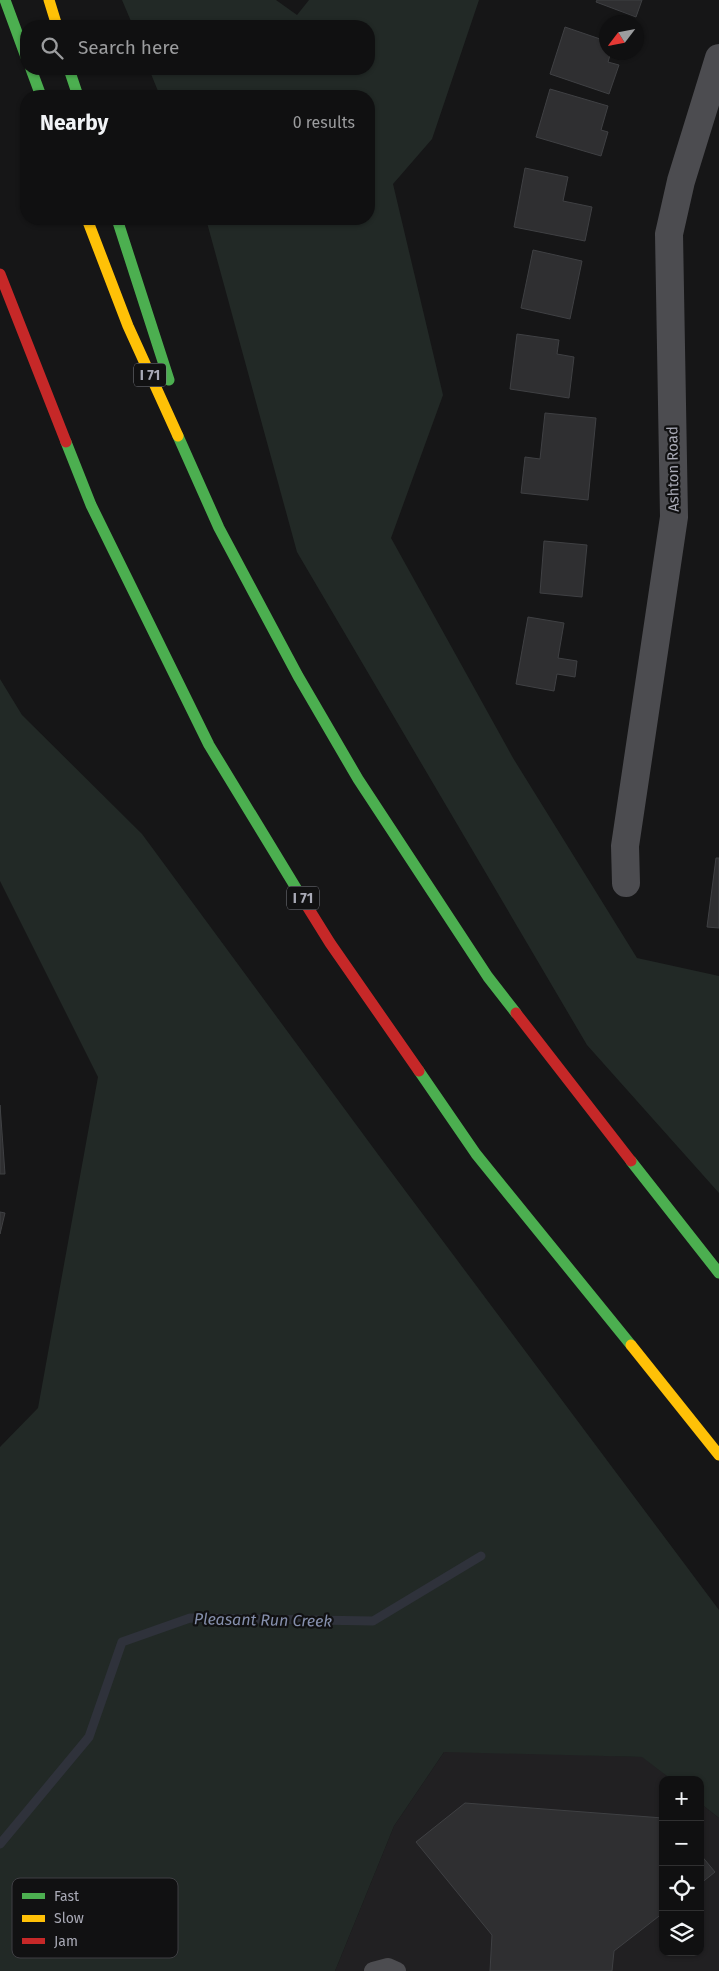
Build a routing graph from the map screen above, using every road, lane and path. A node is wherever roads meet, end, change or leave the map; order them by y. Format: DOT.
graph roads {
  1 [pos="5,0"];
  2 [pos="49,0"];
  3 [pos="55,20"];
  4 [pos="20,41"];
  5 [pos="719,58"];
  6 [pos="33,75"];
  7 [pos="71,75"];
  8 [pos="39,90"];
  9 [pos="76,90"];
  10 [pos="90,225"];
  11 [pos="119,225"];
  12 [pos="0,274"];
  13 [pos="172,387"];
  14 [pos="181,416"];
  15 [pos="219,528"];
  16 [pos="626,883"];
  17 [pos="719,1273"];
  18 [pos="719,1454"];
  19 [pos="373,1971"];
  20 [pos="397,1971"];
  1 -- 4 [label="highway"];
  2 -- 3 [label="highway"];
  5 -- 16 [label="street, Ashton Road"];
  6 -- 8 [label="highway"];
  7 -- 9 [label="highway"];
  10 -- 15 [label="highway, I 71"];
  11 -- 13 [label="highway"];
  12 -- 18 [label="highway, I 71"];
  14 -- 15 [label="highway"];
  15 -- 17 [label="highway, I 71"];
  19 -- 20 [label="lane"];
}
